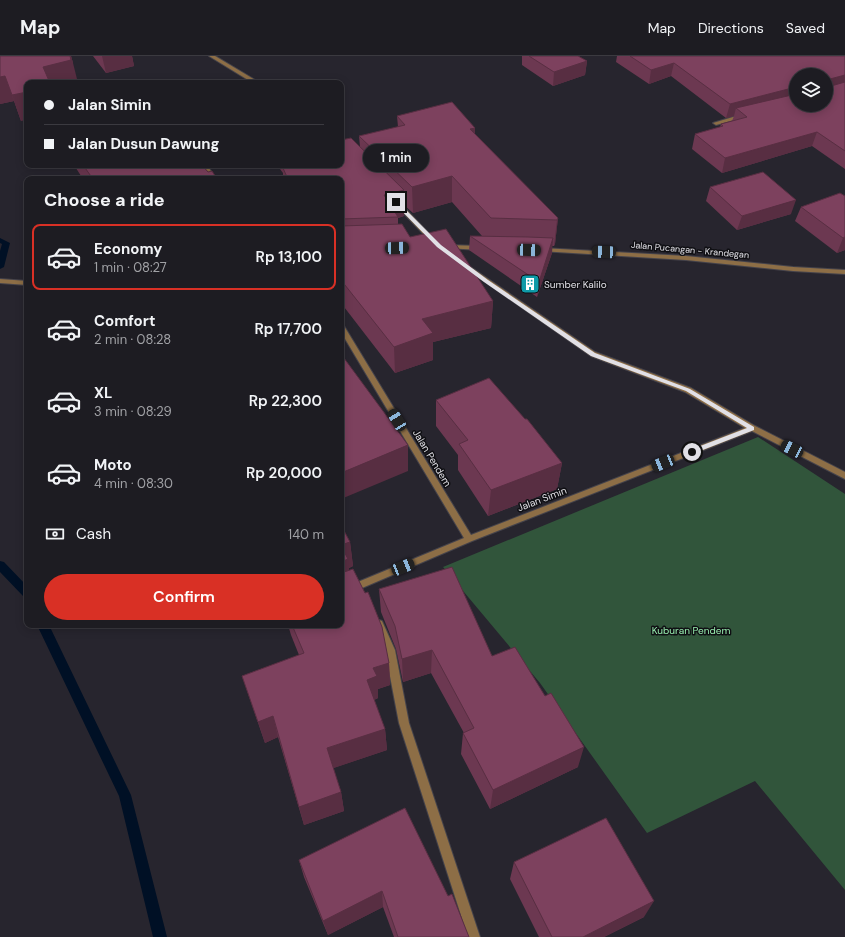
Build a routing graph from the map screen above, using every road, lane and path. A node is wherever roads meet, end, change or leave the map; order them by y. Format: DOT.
graph roads {
  1 [pos="211,56"];
  2 [pos="252,80"];
  3 [pos="752,114"];
  4 [pos="716,123"];
  5 [pos="390,197"];
  6 [pos="435,246"];
  7 [pos="486,248"];
  8 [pos="534,250"];
  9 [pos="451,255"];
  10 [pos="462,264"];
  11 [pos="845,272"];
  12 [pos="0,281"];
  13 [pos="24,283"];
  14 [pos="344,331"];
  15 [pos="752,428"];
  16 [pos="845,476"];
  17 [pos="469,539"];
  18 [pos="344,592"];
  19 [pos="375,613"];
  20 [pos="474,937"];
  1 -- 2 [label="street"];
  3 -- 4 [label="street"];
  5 -- 6 [label="street"];
  6 -- 7 [label="street"];
  6 -- 9 [label="street"];
  8 -- 11 [label="street, Jalan Pucangan - Krandegan"];
  10 -- 15 [label="street"];
  12 -- 13 [label="street"];
  14 -- 17 [label="street, Jalan Pendem"];
  15 -- 16 [label="street"];
  15 -- 17 [label="street, Jalan Simin"];
  17 -- 18 [label="street, Jalan Simin"];
  19 -- 20 [label="street"];
}
